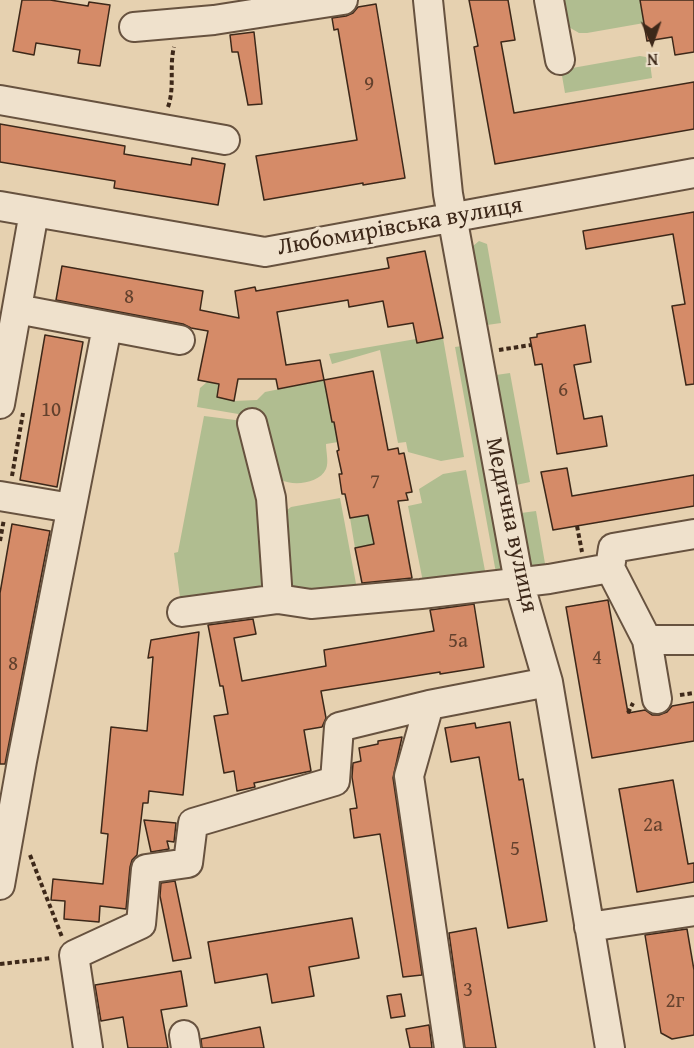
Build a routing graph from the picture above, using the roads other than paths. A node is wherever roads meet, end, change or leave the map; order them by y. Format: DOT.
graph roads {
  1 [pos="344,0"];
  2 [pos="428,0"];
  3 [pos="549,0"];
  4 [pos="315,2"];
  5 [pos="208,13"];
  6 [pos="134,27"];
  7 [pos="560,60"];
  8 [pos="0,100"];
  9 [pos="225,140"];
  10 [pos="694,173"];
  11 [pos="0,207"];
  12 [pos="34,212"];
  13 [pos="453,219"];
  14 [pos="17,309"];
  15 [pos="107,327"];
  16 [pos="180,340"];
  17 [pos="0,404"];
  18 [pos="252,423"];
  19 [pos="0,496"];
  20 [pos="71,508"];
  21 [pos="694,534"];
  22 [pos="610,567"];
  23 [pos="519,582"];
  24 [pos="278,599"];
  25 [pos="182,612"];
  26 [pos="647,640"];
  27 [pos="694,640"];
  28 [pos="548,682"];
  29 [pos="645,701"];
  30 [pos="429,705"];
  31 [pos="11,759"];
  32 [pos="0,885"];
  33 [pos="694,911"];
  34 [pos="589,927"];
  35 [pos="88,1048"];
  36 [pos="449,1048"];
  37 [pos="610,1048"];
  1 -- 4 [label="street"];
  2 -- 13 [label="street, Медична вулиця"];
  3 -- 7 [label="street"];
  4 -- 5 [label="street"];
  5 -- 6 [label="street"];
  8 -- 9 [label="street"];
  10 -- 13 [label="street, Любомирівська вулиця"];
  11 -- 12 [label="street, Любомирівська вулиця"];
  12 -- 13 [label="street, Любомирівська вулиця"];
  12 -- 14 [label="street"];
  13 -- 23 [label="street, Медична вулиця"];
  14 -- 15 [label="street"];
  14 -- 17 [label="street"];
  15 -- 16 [label="street"];
  15 -- 20 [label="street"];
  18 -- 24 [label="street"];
  19 -- 20 [label="street"];
  20 -- 31 [label="street"];
  21 -- 22 [label="street"];
  22 -- 23 [label="street"];
  22 -- 26 [label="street"];
  23 -- 24 [label="street"];
  23 -- 28 [label="street, Медична вулиця"];
  24 -- 25 [label="street"];
  26 -- 27 [label="street"];
  26 -- 29 [label="street"];
  28 -- 30 [label="street"];
  28 -- 34 [label="street, Медична вулиця"];
  30 -- 35 [label="street"];
  30 -- 36 [label="street"];
  31 -- 32 [label="street"];
  33 -- 34 [label="street"];
  34 -- 37 [label="street, Медична вулиця"];
}
